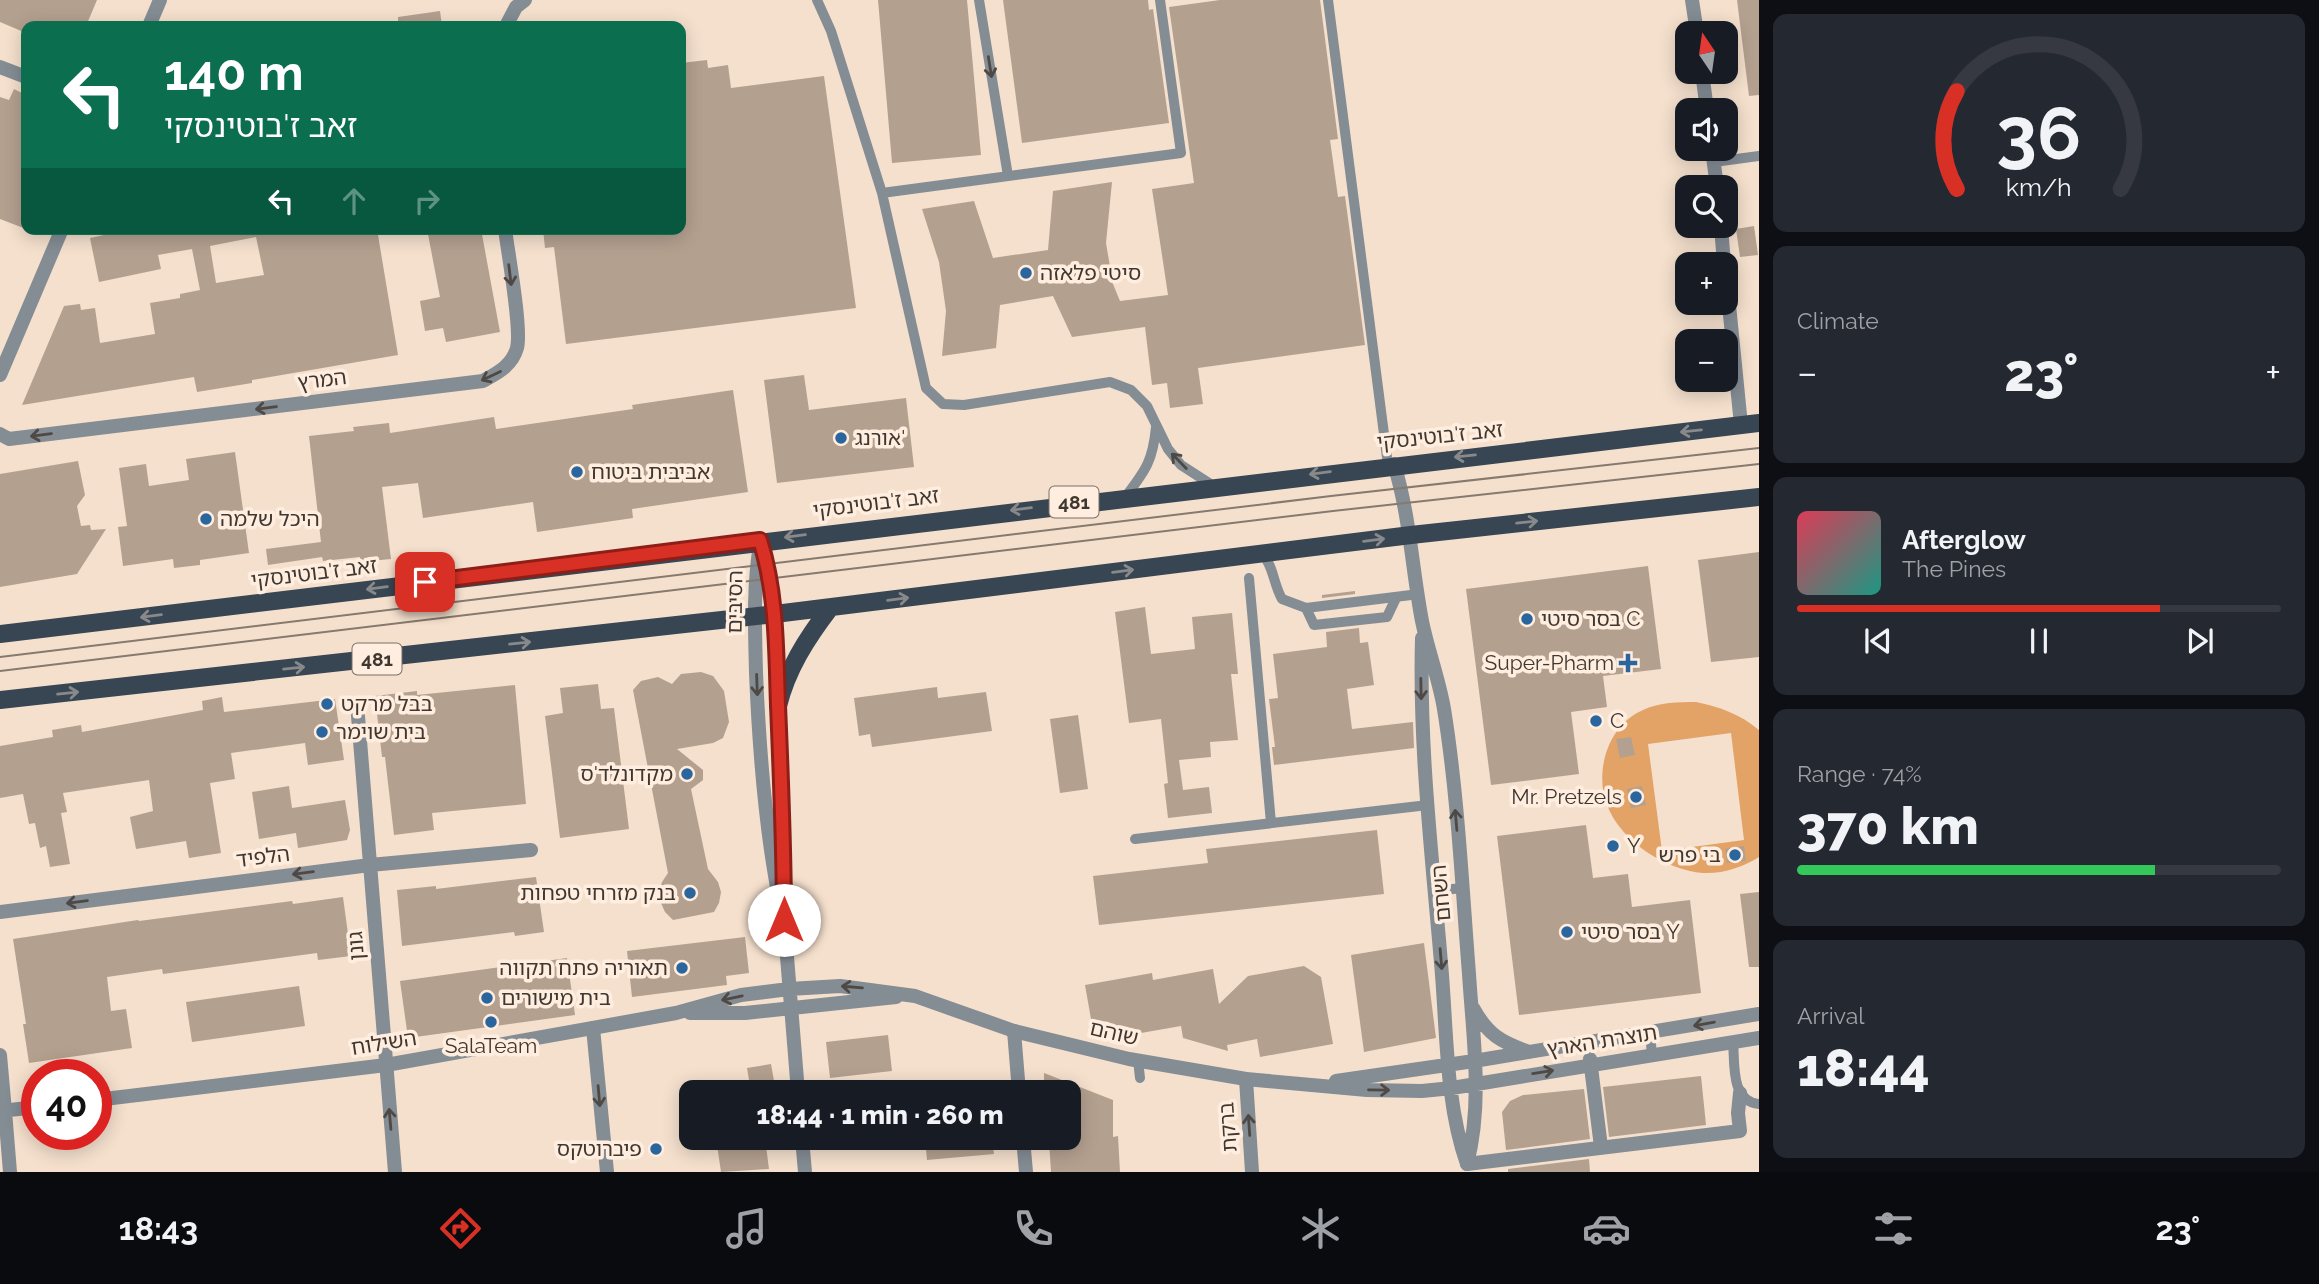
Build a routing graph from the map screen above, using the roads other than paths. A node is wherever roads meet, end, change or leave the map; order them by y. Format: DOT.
graph roads {
  1 [pos="160,0"];
  2 [pos="525,0"];
  3 [pos="817,0"];
  4 [pos="979,0"];
  5 [pos="1160,0"];
  6 [pos="1328,0"];
  7 [pos="1692,0"];
  8 [pos="151,21"];
  9 [pos="509,21"];
  10 [pos="1695,21"];
  11 [pos="0,67"];
  12 [pos="21,75"];
  13 [pos="1738,156"];
  14 [pos="1759,156"];
  15 [pos="1008,176"];
  16 [pos="882,193"];
  17 [pos="59,235"];
  18 [pos="506,235"];
  19 [pos="1730,315"];
  20 [pos="0,375"];
  21 [pos="1759,423"];
  22 [pos="1156,424"];
  23 [pos="1741,425"];
  24 [pos="0,434"];
  25 [pos="1391,465"];
  26 [pos="1214,485"];
  27 [pos="1126,496"];
  28 [pos="1759,497"];
  29 [pos="1411,535"];
  30 [pos="760,540"];
  31 [pos="1262,554"];
  32 [pos="1249,578"];
  33 [pos="1419,594"];
  34 [pos="1396,598"];
  35 [pos="830,608"];
  36 [pos="1306,608"];
  37 [pos="775,614"];
  38 [pos="754,617"];
  39 [pos="1422,621"];
  40 [pos="5,632"];
  41 [pos="0,700"];
  42 [pos="778,706"];
  43 [pos="358,716"];
  44 [pos="1428,805"];
  45 [pos="1271,823"];
  46 [pos="1135,839"];
  47 [pos="531,850"];
  48 [pos="370,864"];
  49 [pos="1462,888"];
  50 [pos="1435,891"];
  51 [pos="0,912"];
  52 [pos="784,920"];
  53 [pos="789,989"];
  54 [pos="915,996"];
  55 [pos="1471,1004"];
  56 [pos="791,1008"];
  57 [pos="676,1013"];
  58 [pos="1759,1014"];
  59 [pos="593,1028"];
  60 [pos="1014,1031"];
  61 [pos="1650,1033"];
  62 [pos="1759,1038"];
  63 [pos="1733,1041"];
  64 [pos="1531,1052"];
  65 [pos="0,1055"];
  66 [pos="1652,1055"];
  67 [pos="1138,1060"];
  68 [pos="1474,1061"];
  69 [pos="1590,1062"];
  70 [pos="386,1065"];
  71 [pos="1450,1065"];
  72 [pos="1140,1078"];
  73 [pos="1246,1079"];
  74 [pos="797,1080"];
  75 [pos="1018,1080"];
  76 [pos="1475,1083"];
  77 [pos="1311,1084"];
  78 [pos="1451,1088"];
  79 [pos="1740,1093"];
  80 [pos="112,1098"];
  81 [pos="1759,1104"];
  82 [pos="21,1109"];
  83 [pos="2,1111"];
  84 [pos="1601,1147"];
  85 [pos="803,1150"];
  86 [pos="1024,1150"];
  87 [pos="1467,1168"];
  88 [pos="10,1172"];
  89 [pos="395,1172"];
  90 [pos="607,1172"];
  91 [pos="805,1172"];
  92 [pos="1026,1172"];
  93 [pos="1252,1172"];
  1 -- 8 [label="street"];
  2 -- 9 [label="street"];
  3 -- 16 [label="lane"];
  4 -- 15 [label="lane, one-way"];
  5 -- 15 [label="lane"];
  6 -- 25 [label="lane"];
  7 -- 10 [label="street"];
  11 -- 12 [label="street"];
  13 -- 14 [label="lane"];
  15 -- 16 [label="lane"];
  16 -- 22 [label="lane"];
  17 -- 20 [label="street"];
  18 -- 24 [label="street, המרץ, one-way"];
  19 -- 23 [label="street"];
  21 -- 23 [label="main road, זאב ז'בוטינסקי / 481"];
  26 -- 22 [label="lane, one-way"];
  22 -- 27 [label="lane"];
  23 -- 25 [label="main road, זאב ז'בוטינסקי / 481, one-way"];
  25 -- 26 [label="main road, זאב ז'בוטינסקי / 481, one-way"];
  25 -- 29 [label="street, השחם"];
  26 -- 27 [label="main road, זאב ז'בוטינסקי / 481"];
  27 -- 30 [label="main road, זאב ז'בוטינסקי / 481, one-way"];
  29 -- 28 [label="main road, 481, one-way"];
  31 -- 29 [label="main road, 481, one-way"];
  29 -- 33 [label="street, השחם"];
  30 -- 37 [label="street, הסיבים"];
  30 -- 38 [label="street, הסיבים"];
  30 -- 40 [label="main road, זאב ז'בוטינסקי / 481, one-way"];
  35 -- 31 [label="main road, 481, one-way"];
  31 -- 36 [label="lane"];
  32 -- 45 [label="lane"];
  33 -- 34 [label="lane"];
  33 -- 39 [label="street, השחם"];
  34 -- 36 [label="lane"];
  34 -- 36 [label="lane"];
  35 -- 37 [label="main road, 481"];
  35 -- 42 [label="main road"];
  37 -- 38 [label="main road, 481"];
  37 -- 42 [label="street, הסיבים"];
  41 -- 38 [label="main road, 481, one-way"];
  38 -- 52 [label="street, הסיבים, one-way"];
  39 -- 44 [label="street, השחם, one-way"];
  49 -- 39 [label="street, השחם, one-way"];
  42 -- 52 [label="street, הסיבים"];
  43 -- 48 [label="street, גונן"];
  44 -- 45 [label="lane"];
  44 -- 50 [label="street, השחם"];
  45 -- 46 [label="lane"];
  47 -- 48 [label="street, הלפיד"];
  48 -- 51 [label="street, הלפיד, one-way"];
  48 -- 70 [label="street, גונן"];
  49 -- 50 [label="lane"];
  49 -- 55 [label="street, השחם"];
  50 -- 71 [label="street, השחם, one-way"];
  52 -- 53 [label="street, הסיבים"];
  54 -- 53 [label="street, שוהם, one-way"];
  53 -- 56 [label="street, הסיבים"];
  53 -- 57 [label="street, השילוח, one-way"];
  54 -- 56 [label="street, שוהם"];
  54 -- 60 [label="street, שוהם"];
  55 -- 64 [label="street"];
  55 -- 68 [label="street, השחם"];
  56 -- 57 [label="street, השילוח"];
  56 -- 74 [label="street, הסיבים"];
  57 -- 59 [label="street, השילוח"];
  58 -- 61 [label="street, תוצרת הארץ, one-way"];
  59 -- 70 [label="street, השילוח"];
  59 -- 90 [label="street, one-way"];
  60 -- 67 [label="street, שוהם"];
  60 -- 75 [label="street"];
  61 -- 64 [label="street, תוצרת הארץ"];
  61 -- 66 [label="lane"];
  62 -- 63 [label="street, תוצרת הארץ"];
  63 -- 66 [label="street, תוצרת הארץ"];
  63 -- 79 [label="lane"];
  64 -- 68 [label="street, תוצרת הארץ"];
  65 -- 83 [label="street"];
  66 -- 69 [label="street, תוצרת הארץ"];
  67 -- 72 [label="lane"];
  67 -- 73 [label="street, שוהם"];
  68 -- 71 [label="street, שוהם"];
  68 -- 76 [label="street, השחם"];
  76 -- 69 [label="street, תוצרת הארץ, one-way"];
  69 -- 84 [label="street"];
  70 -- 80 [label="street, השילוח"];
  89 -- 70 [label="street, גונן, one-way"];
  71 -- 77 [label="street, שוהם"];
  71 -- 78 [label="street, השחם"];
  73 -- 77 [label="street, שוהם"];
  93 -- 73 [label="street, ברקת, one-way"];
  76 -- 78 [label="street, תוצרת הארץ"];
  76 -- 87 [label="street, השחם"];
  77 -- 78 [label="street, שוהם, one-way"];
  78 -- 87 [label="street, השחם"];
  79 -- 81 [label="lane"];
  79 -- 84 [label="street"];
  82 -- 83 [label="street"];
  83 -- 88 [label="street"];
  84 -- 87 [label="street"];
  85 -- 91 [label="street"];
  86 -- 92 [label="street"];
}
